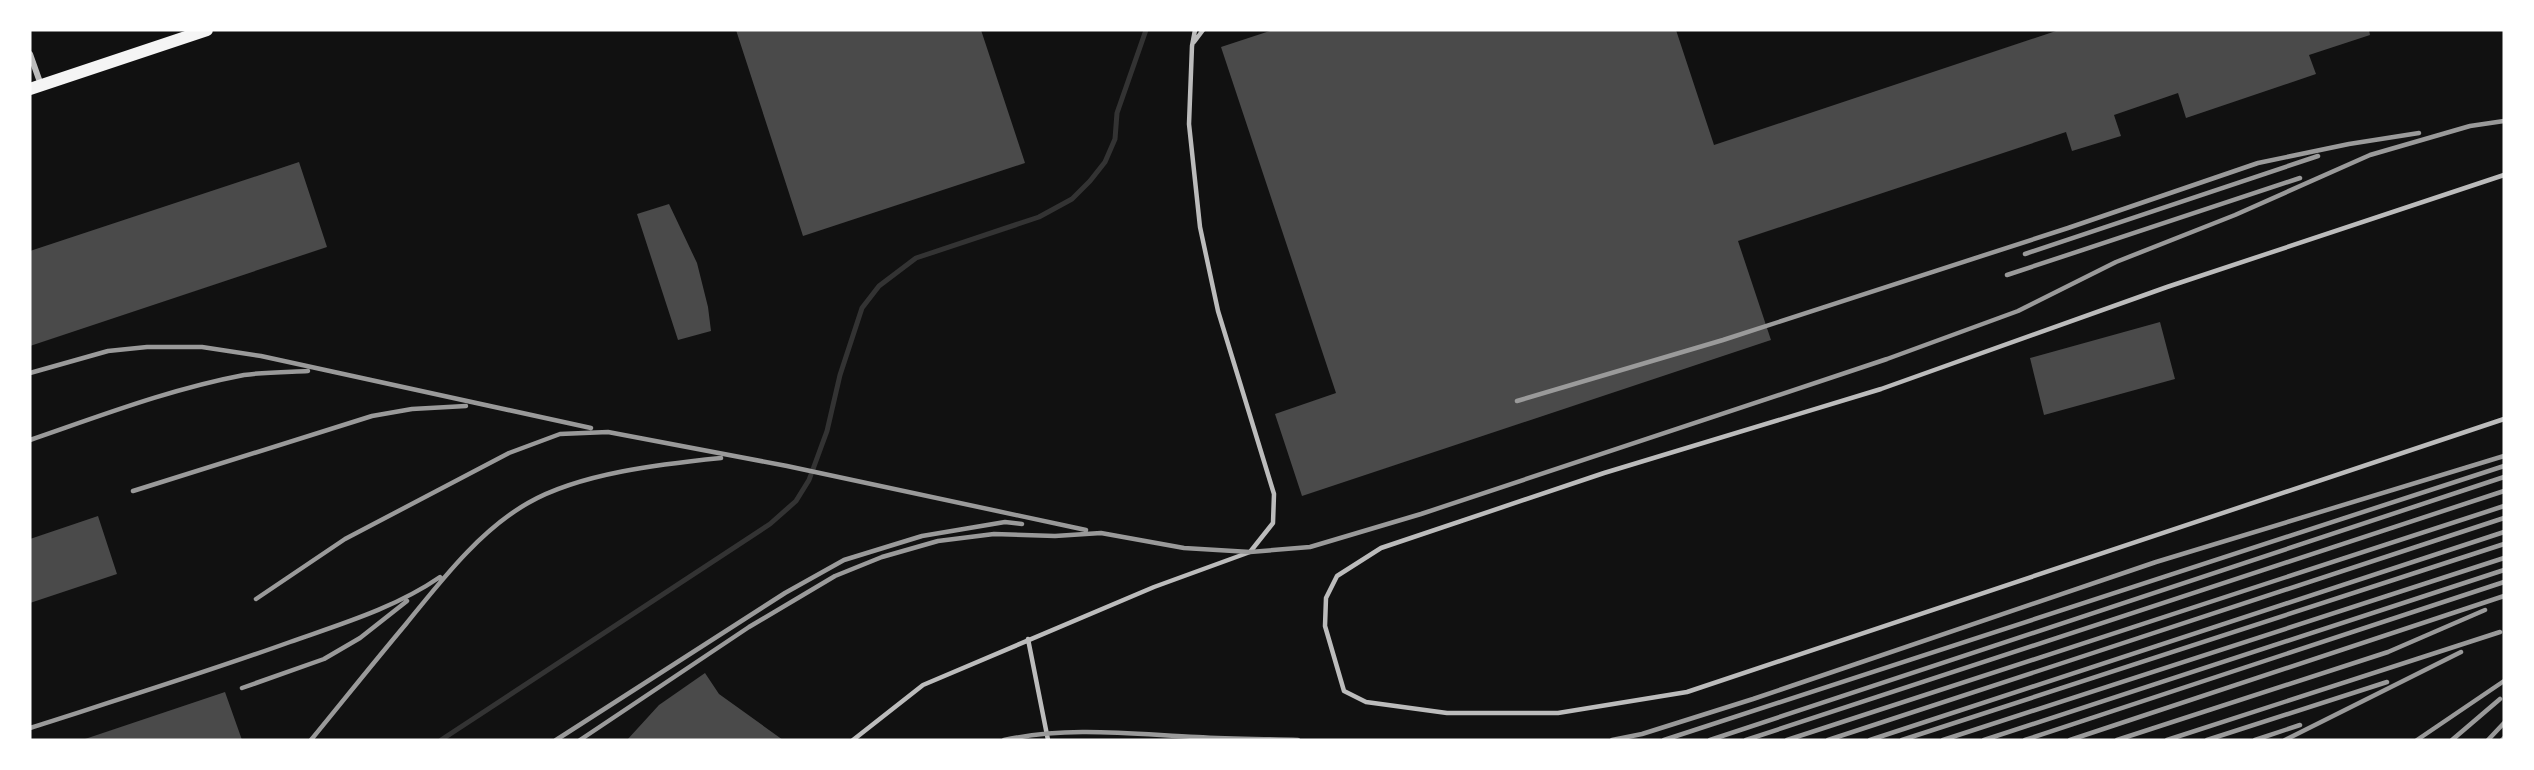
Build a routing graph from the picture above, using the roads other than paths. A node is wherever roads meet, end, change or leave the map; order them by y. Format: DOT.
graph roads {
  1 [pos="207,30"];
  2 [pos="1195,30"];
  3 [pos="1203,30"];
  4 [pos="1192,46"];
  5 [pos="30,54"];
  6 [pos="36,87"];
  7 [pos="2504,175"];
  8 [pos="2504,419"];
  9 [pos="1028,639"];
  10 [pos="853,740"];
  11 [pos="1048,740"];
  1 -- 6 [label="main road"];
  2 -- 4 [label="lane"];
  3 -- 4 [label="lane"];
  4 -- 9 [label="lane"];
  5 -- 6 [label="street"];
  7 -- 8 [label="lane"];
  9 -- 10 [label="lane"];
  9 -- 11 [label="lane"];
}
